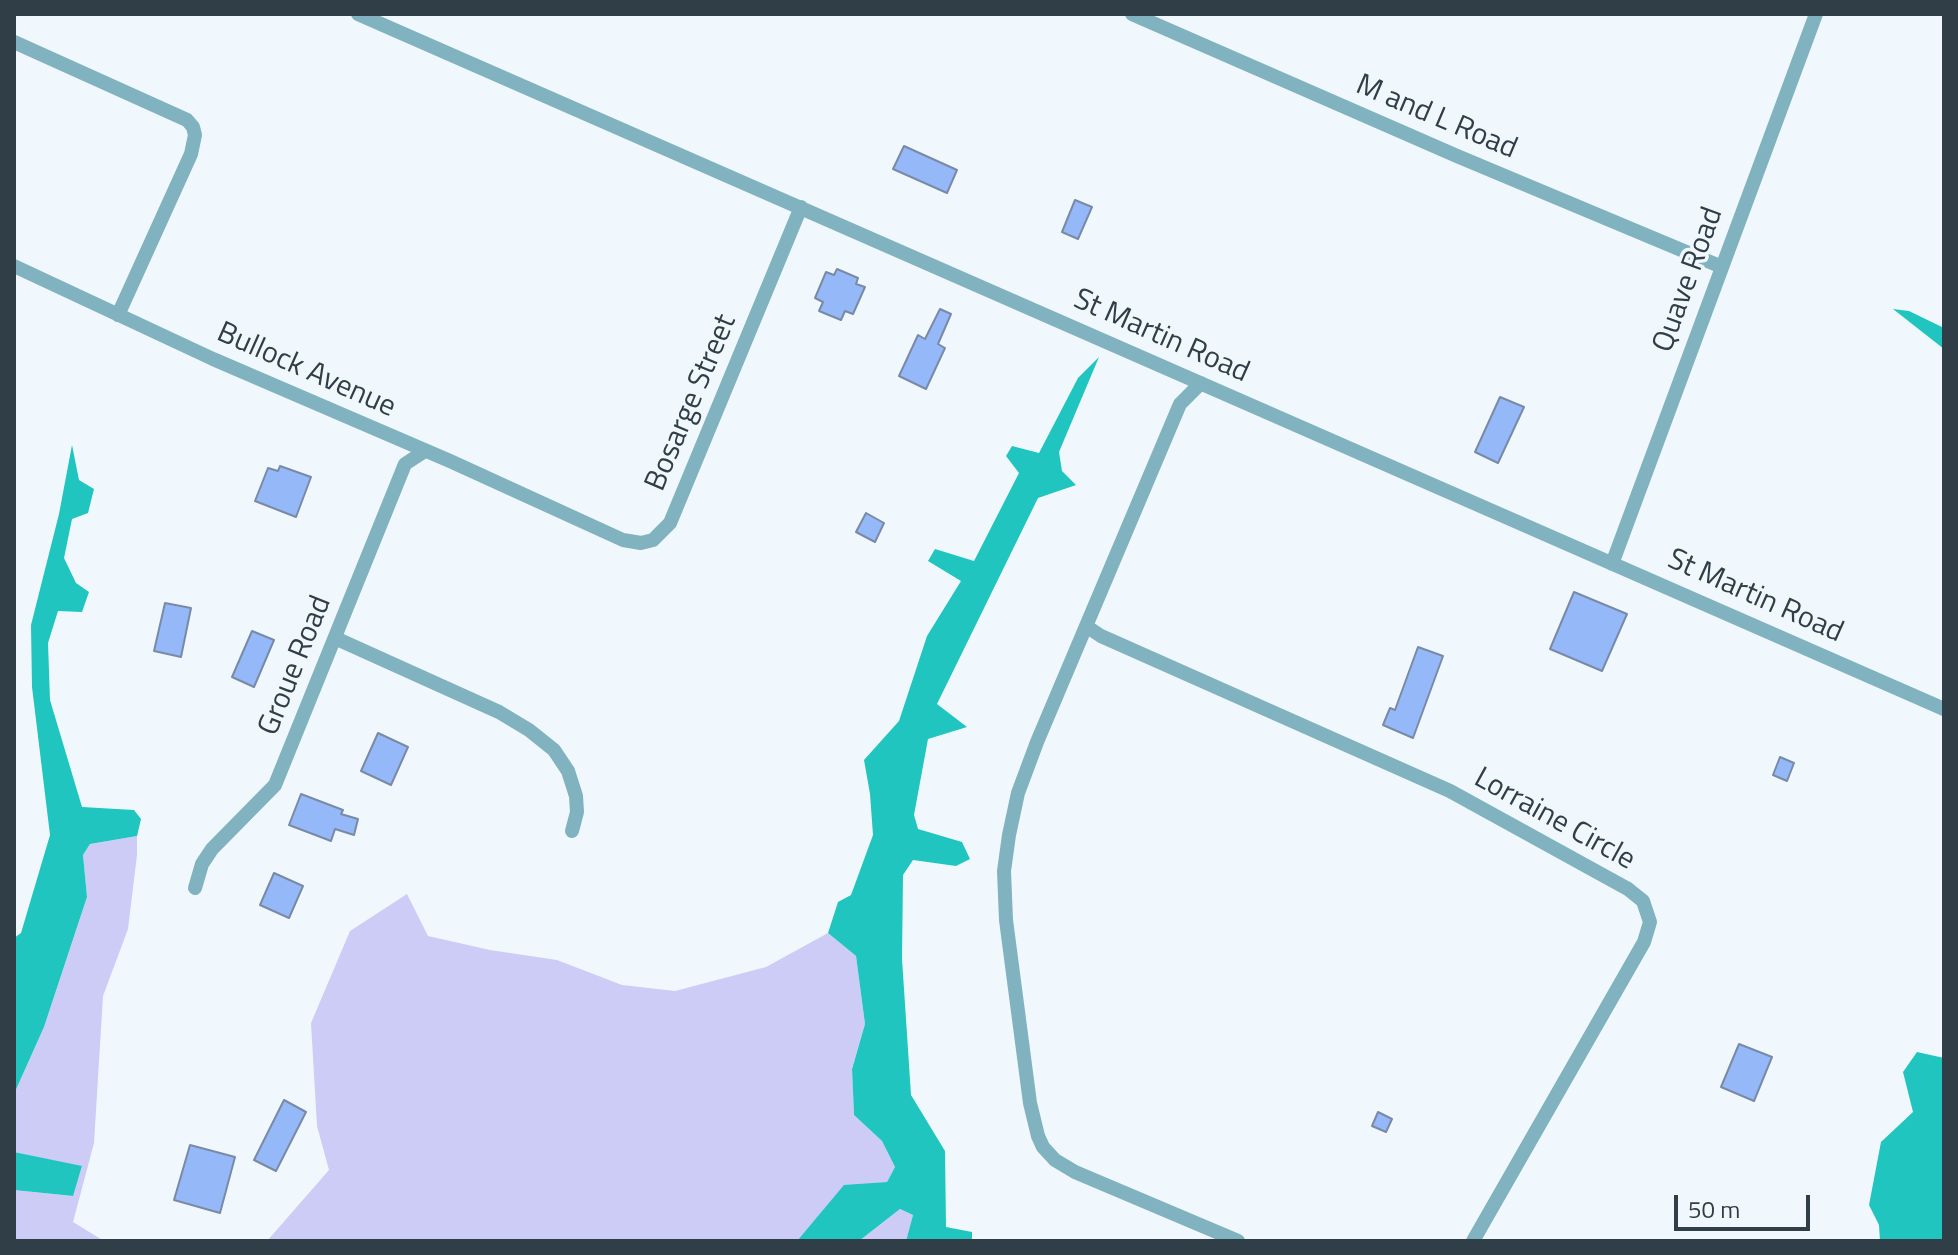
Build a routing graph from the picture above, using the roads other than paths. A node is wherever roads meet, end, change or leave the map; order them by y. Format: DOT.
graph roads {
  1 [pos="358,14"];
  2 [pos="1132,14"];
  3 [pos="1816,14"];
  4 [pos="14,42"];
  5 [pos="801,207"];
  6 [pos="14,266"];
  7 [pos="1722,267"];
  8 [pos="118,315"];
  9 [pos="1201,383"];
  10 [pos="425,451"];
  11 [pos="579,520"];
  12 [pos="1612,564"];
  13 [pos="1086,626"];
  14 [pos="335,638"];
  15 [pos="1944,709"];
  16 [pos="572,831"];
  17 [pos="195,888"];
  18 [pos="1238,1241"];
  19 [pos="1473,1241"];
  1 -- 5 [label="street, St Martin Road"];
  2 -- 7 [label="street, M and L Road"];
  3 -- 7 [label="street, Quave Road"];
  4 -- 8 [label="street"];
  5 -- 9 [label="street, St Martin Road"];
  5 -- 11 [label="street, Bosarge Street"];
  6 -- 8 [label="street, Bullock Avenue"];
  7 -- 12 [label="street, Quave Road"];
  8 -- 10 [label="street, Bullock Avenue"];
  9 -- 12 [label="street, St Martin Road"];
  9 -- 13 [label="street"];
  10 -- 11 [label="street, Bullock Avenue"];
  10 -- 14 [label="street, Groue Road"];
  12 -- 15 [label="street, St Martin Road"];
  13 -- 18 [label="street"];
  13 -- 19 [label="street, Lorraine Circle"];
  14 -- 16 [label="street"];
  14 -- 17 [label="street, Groue Road"];
}
